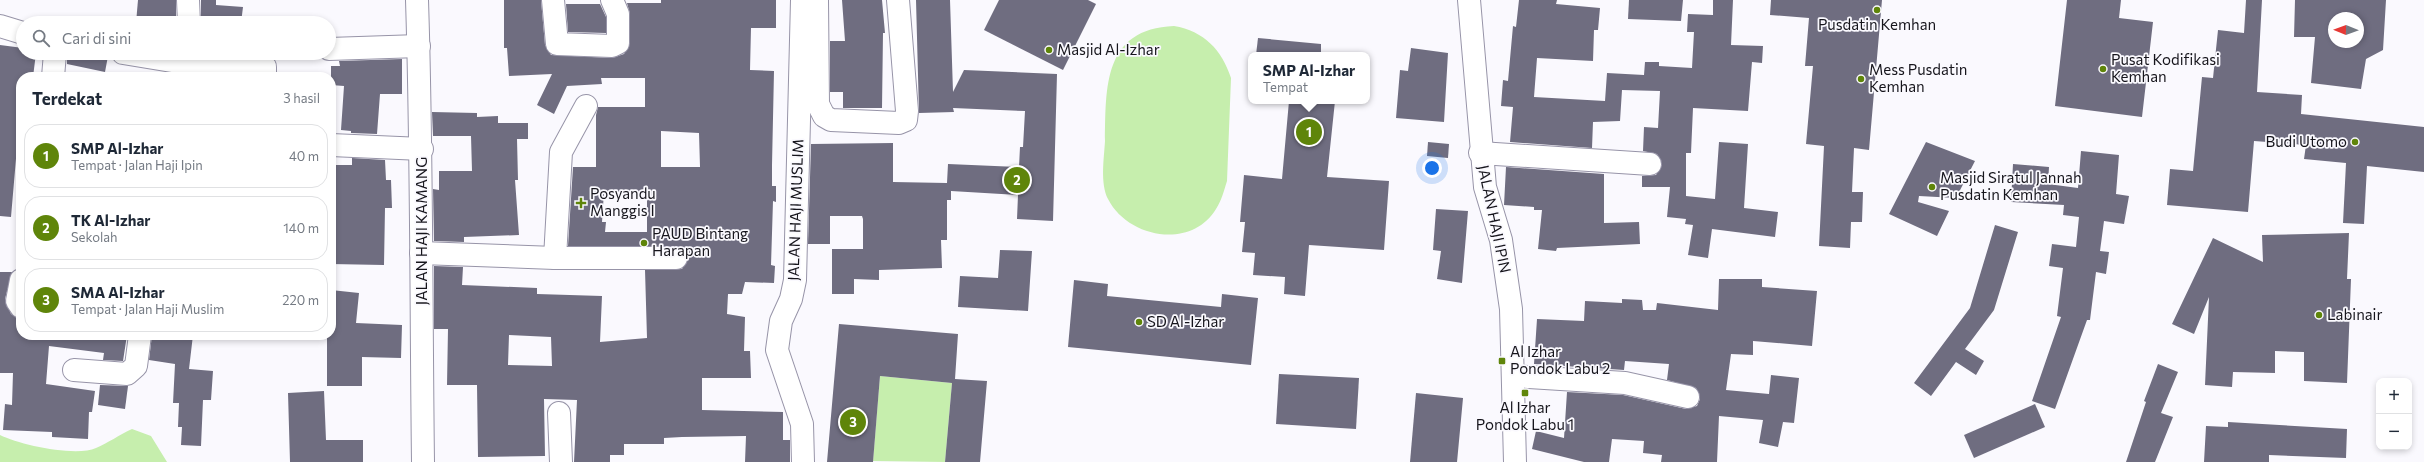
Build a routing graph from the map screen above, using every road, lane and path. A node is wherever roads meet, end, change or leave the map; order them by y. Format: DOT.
graph roads {
  1 [pos="188,0"];
  2 [pos="417,0"];
  3 [pos="553,0"];
  4 [pos="612,0"];
  5 [pos="802,0"];
  6 [pos="817,0"];
  7 [pos="898,0"];
  8 [pos="1469,0"];
  9 [pos="189,16"];
  10 [pos="0,26"];
  11 [pos="16,31"];
  12 [pos="419,46"];
  13 [pos="336,49"];
  14 [pos="54,60"];
  15 [pos="162,60"];
  16 [pos="190,65"];
  17 [pos="53,72"];
  18 [pos="265,72"];
  19 [pos="586,106"];
  20 [pos="336,145"];
  21 [pos="422,149"];
  22 [pos="1480,153"];
  23 [pos="1650,164"];
  24 [pos="421,253"];
  25 [pos="555,258"];
  26 [pos="676,258"];
  27 [pos="139,340"];
  28 [pos="74,370"];
  29 [pos="1513,376"];
  30 [pos="1688,397"];
  31 [pos="559,413"];
  32 [pos="423,462"];
  33 [pos="561,462"];
  34 [pos="803,462"];
  35 [pos="1515,462"];
  1 -- 9 [label="street"];
  2 -- 12 [label="street, JALAN HAJI KAMANG"];
  3 -- 4 [label="street"];
  5 -- 34 [label="street, JALAN HAJI MUSLIM"];
  6 -- 7 [label="street"];
  8 -- 22 [label="street, JALAN HAJI IPIN"];
  10 -- 11 [label="street"];
  12 -- 13 [label="street"];
  12 -- 21 [label="street, JALAN HAJI KAMANG"];
  14 -- 17 [label="street"];
  15 -- 16 [label="street"];
  16 -- 18 [label="street"];
  19 -- 25 [label="street"];
  20 -- 21 [label="street"];
  21 -- 24 [label="street, JALAN HAJI KAMANG"];
  22 -- 23 [label="street"];
  22 -- 29 [label="street, JALAN HAJI IPIN"];
  24 -- 25 [label="street"];
  24 -- 32 [label="street, JALAN HAJI KAMANG"];
  25 -- 26 [label="street"];
  27 -- 28 [label="street"];
  29 -- 30 [label="street"];
  29 -- 35 [label="street, JALAN HAJI IPIN"];
  31 -- 33 [label="street"];
}
